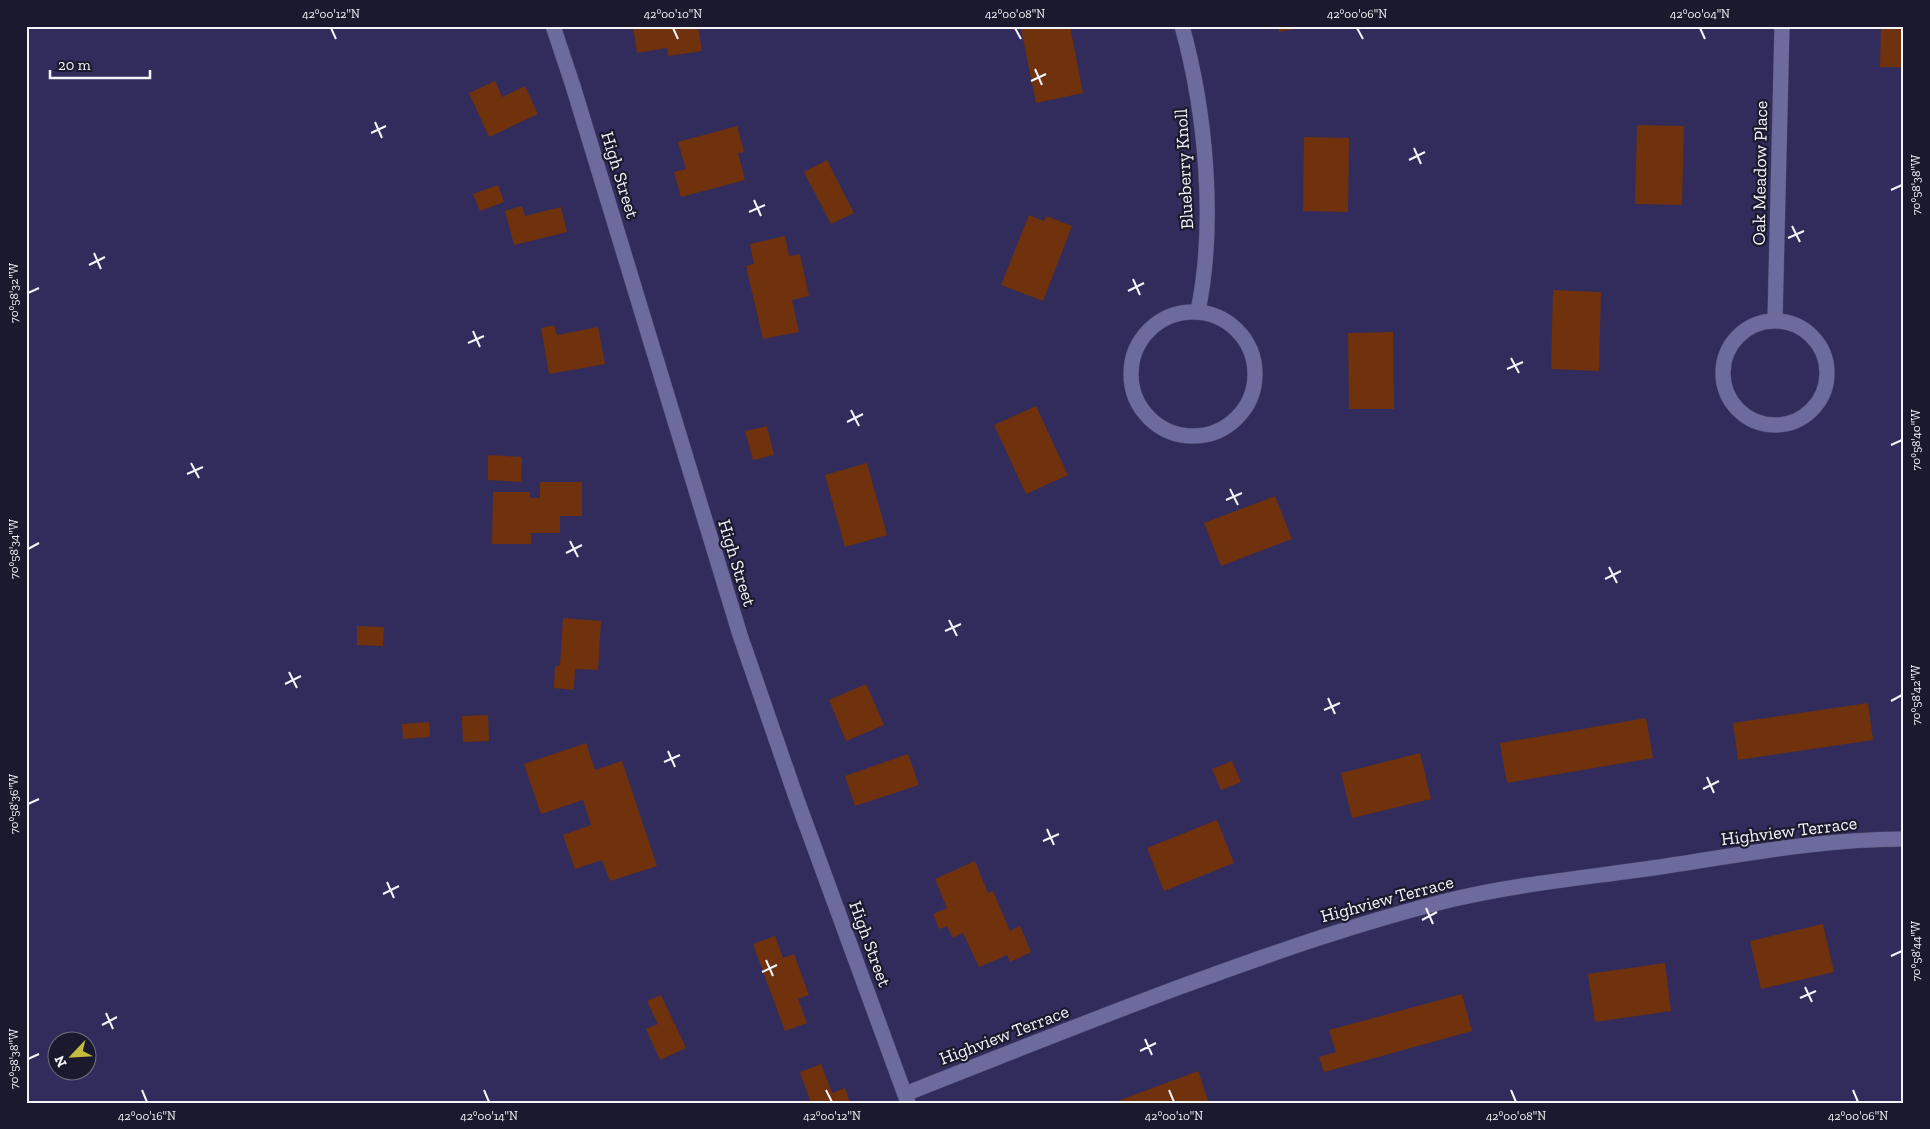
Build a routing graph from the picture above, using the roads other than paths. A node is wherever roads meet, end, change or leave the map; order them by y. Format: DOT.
graph roads {
  1 [pos="553,26"];
  2 [pos="1182,26"];
  3 [pos="1782,26"];
  4 [pos="1198,311"];
  5 [pos="1775,320"];
  6 [pos="1904,839"];
  7 [pos="907,1098"];
  1 -- 7 [label="street, High Street"];
  2 -- 4 [label="street, Blueberry Knoll"];
  3 -- 5 [label="street, Oak Meadow Place"];
  4 -- 4 [label="street"];
  5 -- 5 [label="street"];
  6 -- 7 [label="street, Highview Terrace"];
}
